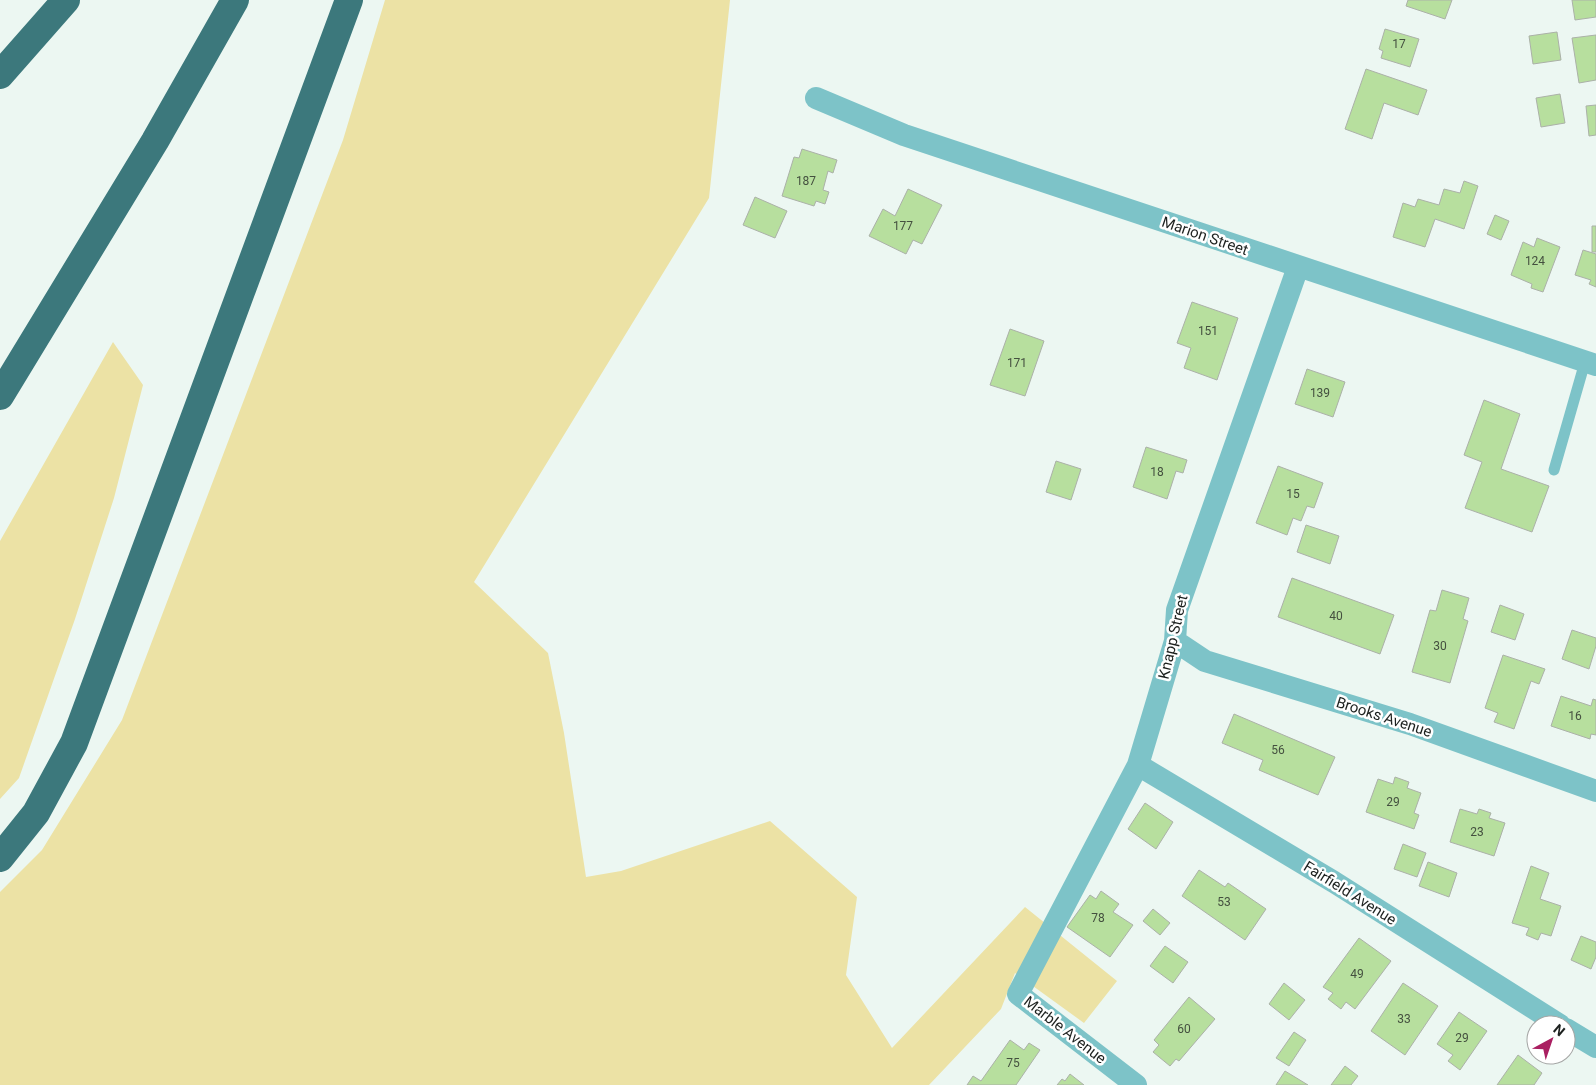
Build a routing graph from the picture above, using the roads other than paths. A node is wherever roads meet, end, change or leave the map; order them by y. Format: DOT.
graph roads {
  1 [pos="66,0"];
  2 [pos="235,0"];
  3 [pos="349,0"];
  4 [pos="0,75"];
  5 [pos="816,98"];
  6 [pos="1298,267"];
  7 [pos="1590,363"];
  8 [pos="0,396"];
  9 [pos="1554,470"];
  10 [pos="1175,641"];
  11 [pos="1138,765"];
  12 [pos="1596,791"];
  13 [pos="0,858"];
  14 [pos="1018,994"];
  15 [pos="1544,1015"];
  16 [pos="1576,1035"];
  17 [pos="1596,1047"];
  18 [pos="1136,1085"];
  1 -- 4 [label="highway"];
  2 -- 8 [label="highway"];
  3 -- 13 [label="highway"];
  5 -- 6 [label="street, Marion Street"];
  6 -- 7 [label="street, Marion Street"];
  6 -- 10 [label="street, Knapp Street"];
  7 -- 9 [label="lane"];
  10 -- 11 [label="street, Knapp Street"];
  10 -- 12 [label="street, Brooks Avenue"];
  11 -- 14 [label="street, Knapp Street"];
  11 -- 15 [label="street, Fairfield Avenue"];
  14 -- 18 [label="street, Marble Avenue"];
  16 -- 17 [label="street"];
}
